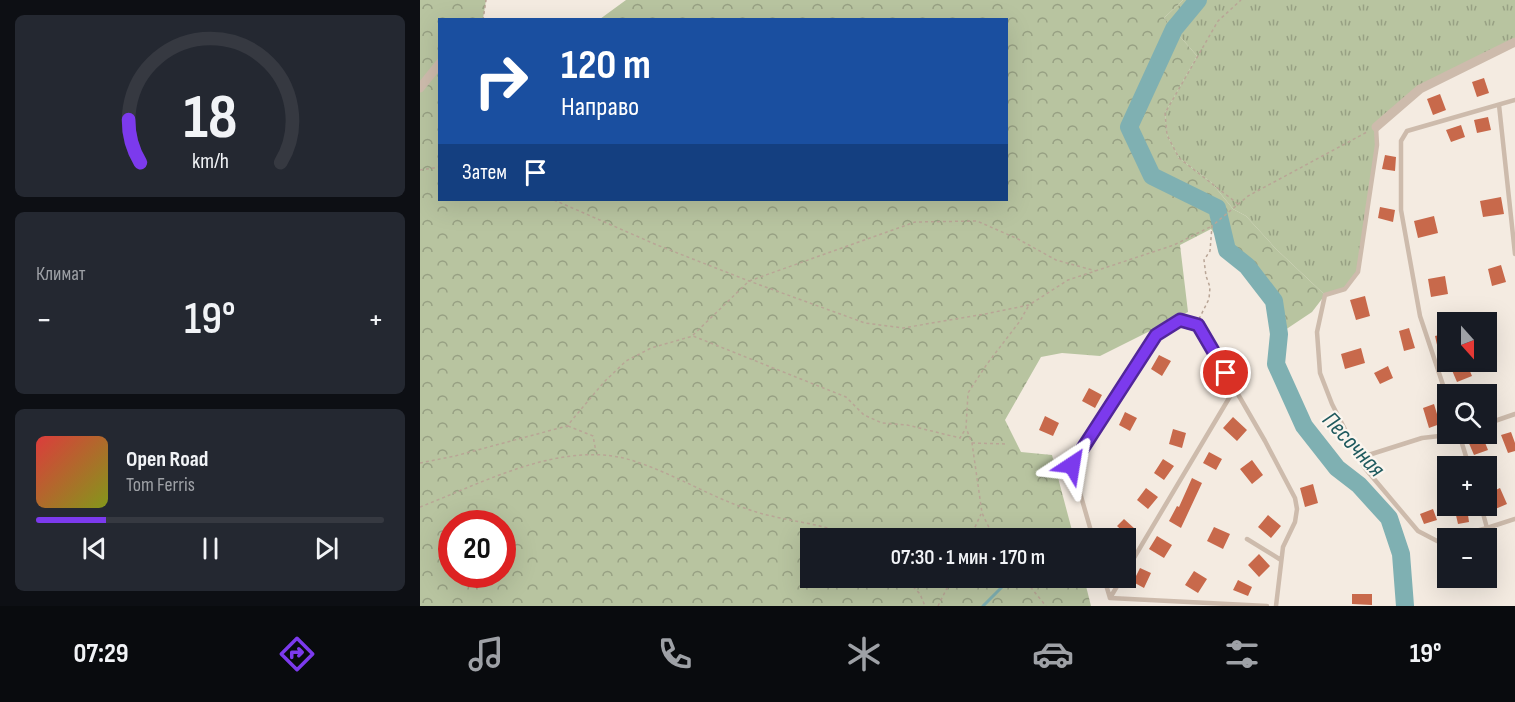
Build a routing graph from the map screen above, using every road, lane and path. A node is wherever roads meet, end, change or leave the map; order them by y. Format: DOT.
graph roads {
  1 [pos="486,0"];
  2 [pos="1241,0"];
  3 [pos="483,18"];
  4 [pos="1515,42"];
  5 [pos="438,65"];
  6 [pos="420,87"];
  7 [pos="1515,100"];
  8 [pos="1499,105"];
  9 [pos="1376,127"];
  10 [pos="438,167"];
  11 [pos="420,170"];
  12 [pos="556,201"];
  13 [pos="1239,204"];
  14 [pos="1213,225"];
  15 [pos="1515,254"];
  16 [pos="1096,271"];
  17 [pos="749,281"];
  18 [pos="1029,305"];
  19 [pos="1198,325"];
  20 [pos="693,336"];
  21 [pos="1443,384"];
  22 [pos="1235,388"];
  23 [pos="1515,414"];
  24 [pos="1497,420"];
  25 [pos="567,426"];
  26 [pos="966,428"];
  27 [pos="1437,436"];
  28 [pos="972,443"];
  29 [pos="1007,444"];
  30 [pos="596,454"];
  31 [pos="1359,458"];
  32 [pos="420,463"];
  33 [pos="420,507"];
  34 [pos="982,513"];
  35 [pos="1483,516"];
  36 [pos="1515,519"];
  37 [pos="824,528"];
  38 [pos="975,528"];
  39 [pos="989,528"];
  40 [pos="1090,528"];
  41 [pos="1487,528"];
  42 [pos="1247,539"];
  43 [pos="1437,541"];
  44 [pos="1136,554"];
  45 [pos="1281,560"];
  46 [pos="914,588"];
  47 [pos="947,588"];
  48 [pos="1031,588"];
  49 [pos="1107,588"];
  50 [pos="1116,588"];
  51 [pos="1110,598"];
  52 [pos="925,606"];
  53 [pos="938,606"];
  54 [pos="1046,606"];
  55 [pos="1267,606"];
  56 [pos="1276,606"];
  1 -- 3 [label="path"];
  2 -- 13 [label="path"];
  4 -- 9 [label="street"];
  5 -- 6 [label="street"];
  7 -- 8 [label="lane"];
  8 -- 15 [label="lane"];
  8 -- 21 [label="lane"];
  9 -- 13 [label="path"];
  9 -- 31 [label="lane"];
  10 -- 11 [label="path"];
  12 -- 17 [label="path"];
  13 -- 14 [label="path"];
  14 -- 16 [label="path"];
  14 -- 19 [label="path"];
  16 -- 17 [label="path"];
  16 -- 18 [label="path"];
  17 -- 18 [label="path"];
  17 -- 20 [label="path"];
  18 -- 26 [label="path"];
  19 -- 22 [label="lane"];
  19 -- 40 [label="lane"];
  20 -- 25 [label="path"];
  20 -- 26 [label="path"];
  22 -- 44 [label="lane"];
  22 -- 45 [label="lane"];
  23 -- 24 [label="lane"];
  25 -- 30 [label="path"];
  25 -- 32 [label="path"];
  26 -- 28 [label="path"];
  27 -- 31 [label="lane"];
  28 -- 29 [label="path"];
  28 -- 34 [label="path"];
  30 -- 33 [label="path"];
  30 -- 37 [label="path"];
  31 -- 43 [label="lane"];
  34 -- 38 [label="path"];
  34 -- 39 [label="path"];
  35 -- 41 [label="lane"];
  36 -- 41 [label="lane"];
  42 -- 45 [label="lane"];
  45 -- 56 [label="lane"];
  46 -- 52 [label="path"];
  47 -- 53 [label="path"];
  48 -- 54 [label="path"];
  49 -- 51 [label="lane"];
  50 -- 51 [label="lane"];
  51 -- 55 [label="lane"];
}
